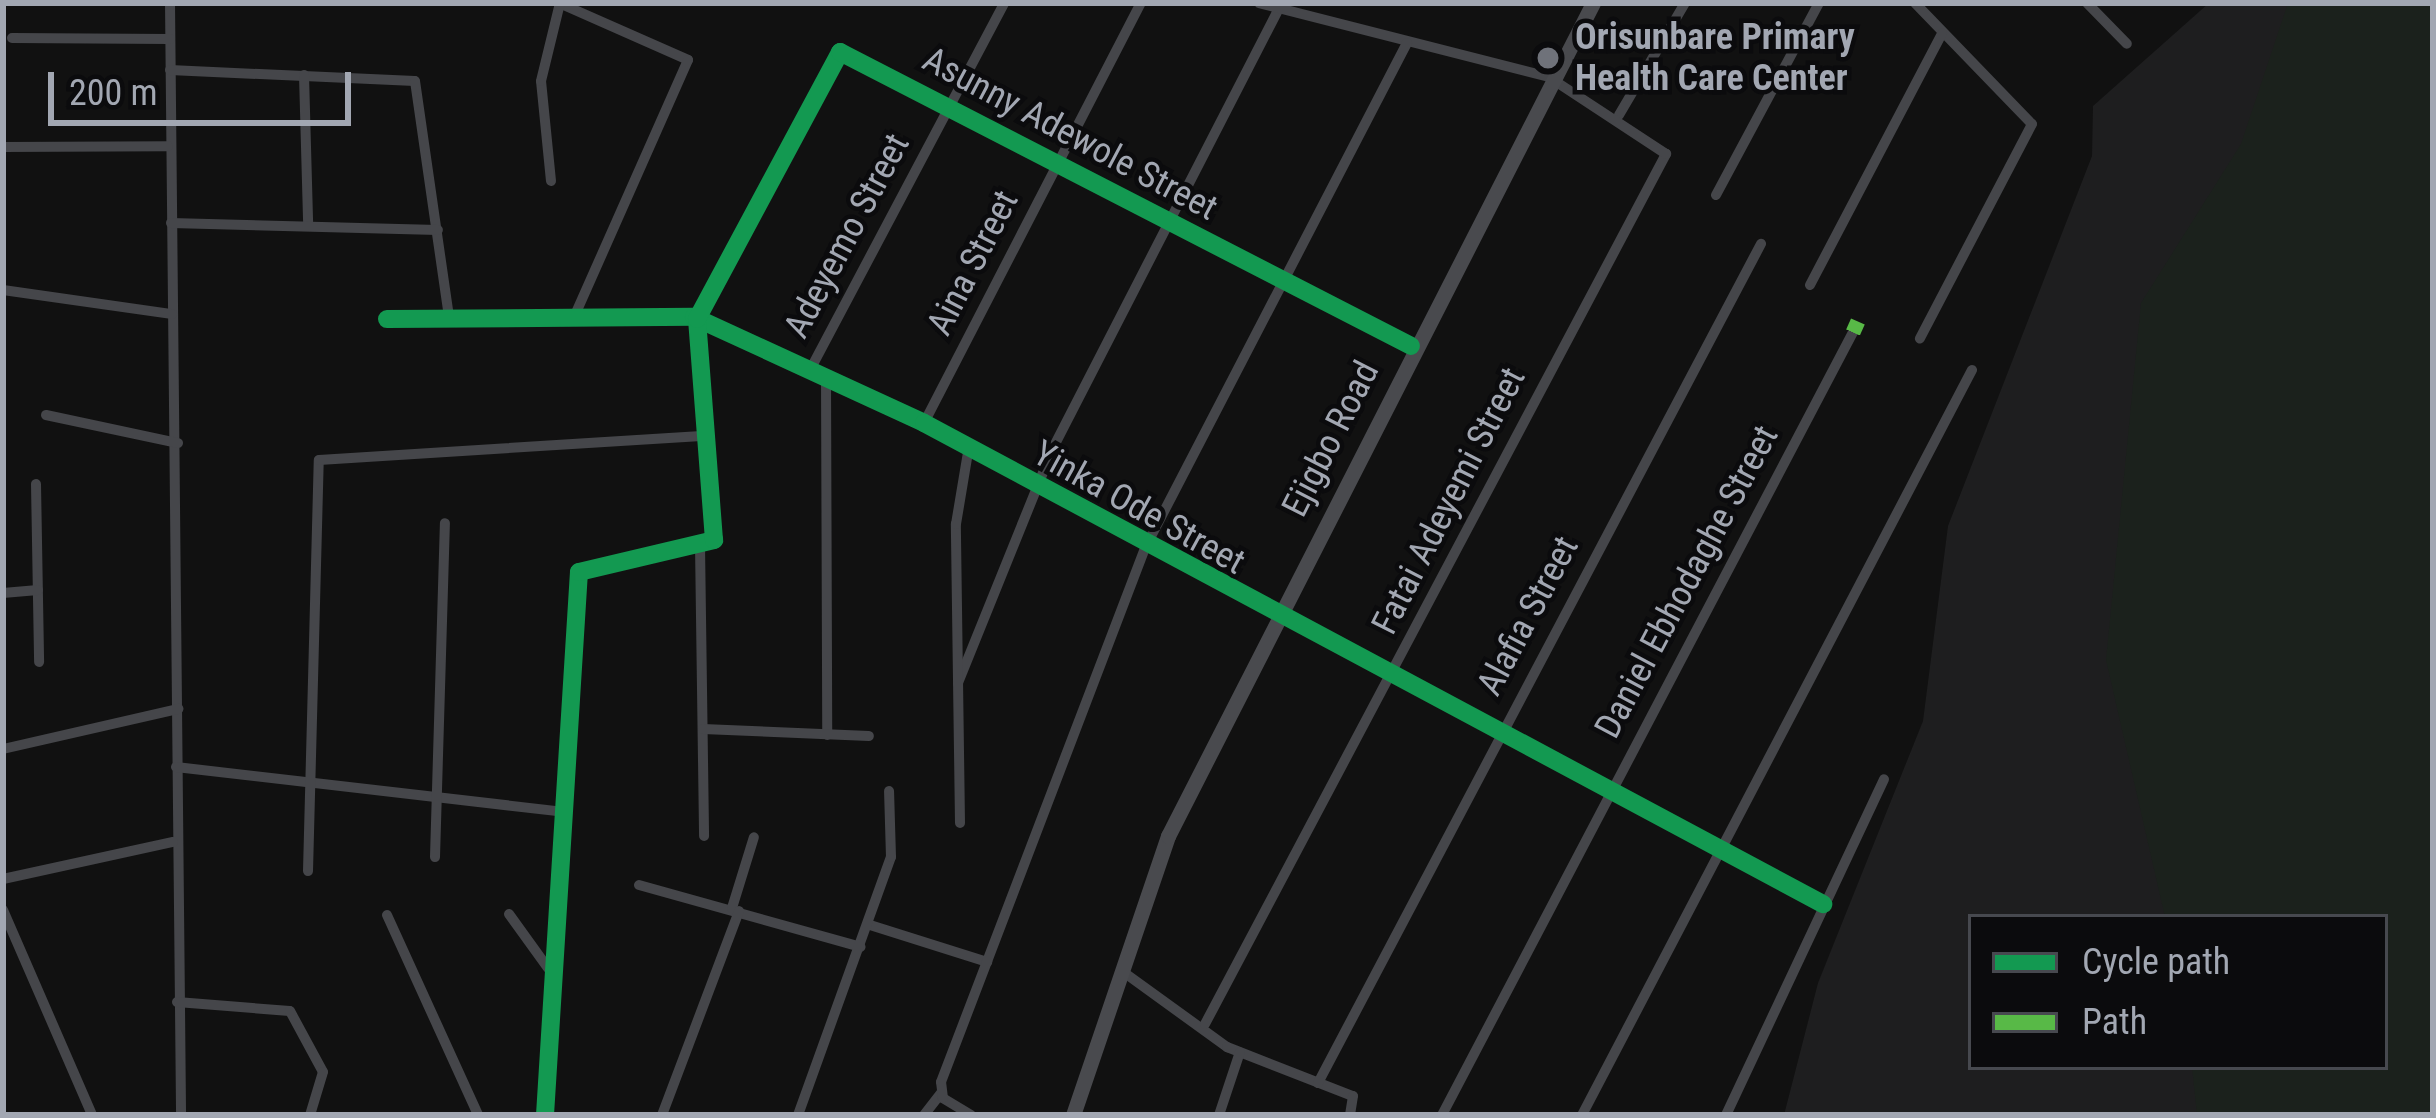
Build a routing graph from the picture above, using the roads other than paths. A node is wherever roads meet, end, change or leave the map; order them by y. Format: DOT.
graph roads {
  1 [pos="170,3"];
  2 [pos="560,3"];
  3 [pos="1004,3"];
  4 [pos="1141,3"];
  5 [pos="1259,3"];
  6 [pos="1593,3"];
  7 [pos="1685,3"];
  8 [pos="1819,3"];
  9 [pos="1915,3"];
  10 [pos="2087,3"];
  11 [pos="1278,10"];
  12 [pos="1942,34"];
  13 [pos="12,38"];
  14 [pos="170,40"];
  15 [pos="1407,43"];
  16 [pos="2127,44"];
  17 [pos="170,70"];
  18 [pos="304,76"];
  19 [pos="1549,77"];
  20 [pos="948,109"];
  21 [pos="1619,115"];
  22 [pos="169,146"];
  23 [pos="3,147"];
  24 [pos="1057,167"];
  25 [pos="551,181"];
  26 [pos="1716,195"];
  27 [pos="308,222"];
  28 [pos="171,224"];
  29 [pos="1168,224"];
  30 [pos="438,230"];
  31 [pos="1761,244"];
  32 [pos="1279,280"];
  33 [pos="1810,285"];
  34 [pos="3,290"];
  35 [pos="172,314"];
  36 [pos="575,314"];
  37 [pos="448,318"];
  38 [pos="387,319"];
  39 [pos="698,319"];
  40 [pos="1853,332"];
  41 [pos="1920,338"];
  42 [pos="1411,346"];
  43 [pos="810,370"];
  44 [pos="1972,370"];
  45 [pos="826,378"];
  46 [pos="46,415"];
  47 [pos="924,423"];
  48 [pos="705,436"];
  49 [pos="178,443"];
  50 [pos="968,452"];
  51 [pos="36,484"];
  52 [pos="1036,490"];
  53 [pos="445,523"];
  54 [pos="700,545"];
  55 [pos="1145,548"];
  56 [pos="38,590"];
  57 [pos="3,593"];
  58 [pos="1274,619"];
  59 [pos="39,662"];
  60 [pos="1392,677"];
  61 [pos="958,683"];
  62 [pos="178,709"];
  63 [pos="703,729"];
  64 [pos="1499,733"];
  65 [pos="827,735"];
  66 [pos="868,736"];
  67 [pos="3,749"];
  68 [pos="176,766"];
  69 [pos="310,778"];
  70 [pos="1884,779"];
  71 [pos="889,791"];
  72 [pos="1609,792"];
  73 [pos="437,794"];
  74 [pos="559,811"];
  75 [pos="960,823"];
  76 [pos="704,836"];
  77 [pos="754,837"];
  78 [pos="173,842"];
  79 [pos="1722,850"];
  80 [pos="435,857"];
  81 [pos="308,871"];
  82 [pos="3,879"];
  83 [pos="638,885"];
  84 [pos="1822,904"];
  85 [pos="735,909"];
  86 [pos="3,910"];
  87 [pos="508,914"];
  88 [pos="387,915"];
  89 [pos="870,925"];
  90 [pos="861,947"];
  91 [pos="987,962"];
  92 [pos="548,968"];
  93 [pos="1122,971"];
  94 [pos="177,1002"];
  95 [pos="1205,1024"];
  96 [pos="1240,1052"];
  97 [pos="1318,1083"];
  98 [pos="940,1093"];
  99 [pos="92,1115"];
  100 [pos="181,1115"];
  101 [pos="310,1115"];
  102 [pos="478,1115"];
  103 [pos="544,1115"];
  104 [pos="662,1115"];
  105 [pos="797,1115"];
  106 [pos="924,1115"];
  107 [pos="970,1115"];
  108 [pos="1073,1115"];
  109 [pos="1219,1115"];
  110 [pos="1349,1115"];
  111 [pos="1442,1115"];
  112 [pos="1582,1115"];
  113 [pos="1726,1115"];
  1 -- 14 [label="street"];
  2 -- 25 [label="street"];
  2 -- 36 [label="street"];
  3 -- 20 [label="street, Adeyemo Street"];
  4 -- 24 [label="street, Aina Street"];
  5 -- 11 [label="street, Fatai Adeyemi Street"];
  6 -- 19 [label="street, Ejigbo Road"];
  7 -- 21 [label="street"];
  8 -- 26 [label="street"];
  9 -- 12 [label="street"];
  10 -- 16 [label="street"];
  11 -- 15 [label="street, Fatai Adeyemi Street"];
  11 -- 29 [label="street"];
  12 -- 33 [label="street"];
  12 -- 41 [label="street"];
  13 -- 14 [label="street"];
  14 -- 17 [label="street"];
  15 -- 19 [label="street, Fatai Adeyemi Street"];
  15 -- 32 [label="street"];
  17 -- 18 [label="street"];
  17 -- 22 [label="street"];
  18 -- 27 [label="street"];
  18 -- 30 [label="street"];
  19 -- 21 [label="street, Fatai Adeyemi Street"];
  19 -- 42 [label="street, Ejigbo Road"];
  20 -- 24 [label="street, Asunny Adewole Street"];
  20 -- 39 [label="street, Asunny Adewole Street"];
  20 -- 43 [label="street, Adeyemo Street"];
  21 -- 60 [label="street, Fatai Adeyemi Street"];
  22 -- 23 [label="street"];
  22 -- 28 [label="street"];
  24 -- 29 [label="street, Asunny Adewole Street"];
  24 -- 47 [label="street, Aina Street"];
  27 -- 28 [label="street"];
  27 -- 30 [label="street"];
  28 -- 35 [label="street"];
  29 -- 32 [label="street, Asunny Adewole Street"];
  29 -- 52 [label="street"];
  30 -- 37 [label="street"];
  31 -- 64 [label="street, Alafia Street"];
  32 -- 42 [label="street, Asunny Adewole Street"];
  32 -- 55 [label="street"];
  34 -- 35 [label="street"];
  35 -- 49 [label="street"];
  36 -- 37 [label="street, Yinka Ode Street"];
  36 -- 39 [label="street, Yinka Ode Street"];
  37 -- 38 [label="street, Yinka Ode Street"];
  39 -- 43 [label="street, Yinka Ode Street"];
  39 -- 48 [label="street"];
  40 -- 72 [label="street, Daniel Ebhodaghe Street"];
  42 -- 58 [label="street, Ejigbo Road"];
  43 -- 45 [label="street, Yinka Ode Street"];
  44 -- 79 [label="street"];
  45 -- 47 [label="street, Yinka Ode Street"];
  45 -- 65 [label="street"];
  46 -- 49 [label="street"];
  47 -- 50 [label="street, Yinka Ode Street"];
  48 -- 54 [label="street"];
  48 -- 69 [label="street"];
  49 -- 62 [label="street"];
  50 -- 52 [label="street, Yinka Ode Street"];
  50 -- 61 [label="street"];
  51 -- 56 [label="street"];
  52 -- 55 [label="street, Yinka Ode Street"];
  52 -- 61 [label="street"];
  53 -- 73 [label="street"];
  54 -- 63 [label="street"];
  54 -- 74 [label="street"];
  55 -- 58 [label="street, Yinka Ode Street"];
  55 -- 91 [label="street"];
  56 -- 57 [label="street"];
  56 -- 59 [label="street"];
  58 -- 60 [label="street, Yinka Ode Street"];
  58 -- 93 [label="street, Ejigbo Road"];
  60 -- 64 [label="street, Yinka Ode Street"];
  60 -- 95 [label="street, Fatai Adeyemi Street"];
  61 -- 75 [label="street"];
  62 -- 67 [label="street"];
  62 -- 68 [label="street"];
  63 -- 65 [label="street"];
  63 -- 76 [label="street"];
  64 -- 72 [label="street, Yinka Ode Street"];
  64 -- 97 [label="street, Alafia Street"];
  65 -- 66 [label="street"];
  68 -- 69 [label="street"];
  68 -- 78 [label="street"];
  69 -- 73 [label="street"];
  69 -- 81 [label="street"];
  70 -- 84 [label="street"];
  71 -- 89 [label="street"];
  72 -- 79 [label="street, Yinka Ode Street"];
  72 -- 111 [label="street, Daniel Ebhodaghe Street"];
  73 -- 74 [label="street"];
  73 -- 80 [label="street"];
  74 -- 92 [label="street"];
  77 -- 85 [label="street"];
  78 -- 82 [label="street"];
  78 -- 94 [label="street"];
  79 -- 84 [label="street, Yinka Ode Street"];
  79 -- 112 [label="street"];
  83 -- 85 [label="street"];
  84 -- 113 [label="street"];
  85 -- 90 [label="street"];
  85 -- 104 [label="street"];
  86 -- 99 [label="street"];
  87 -- 92 [label="street"];
  88 -- 102 [label="street"];
  89 -- 90 [label="street"];
  89 -- 91 [label="street"];
  90 -- 105 [label="street"];
  91 -- 98 [label="street"];
  92 -- 103 [label="street"];
  93 -- 95 [label="street"];
  93 -- 108 [label="street, Ejigbo Road"];
  94 -- 100 [label="street"];
  94 -- 101 [label="street"];
  95 -- 96 [label="street"];
  96 -- 97 [label="street"];
  96 -- 109 [label="street"];
  97 -- 110 [label="street"];
  98 -- 106 [label="street"];
  98 -- 107 [label="street"];
}
